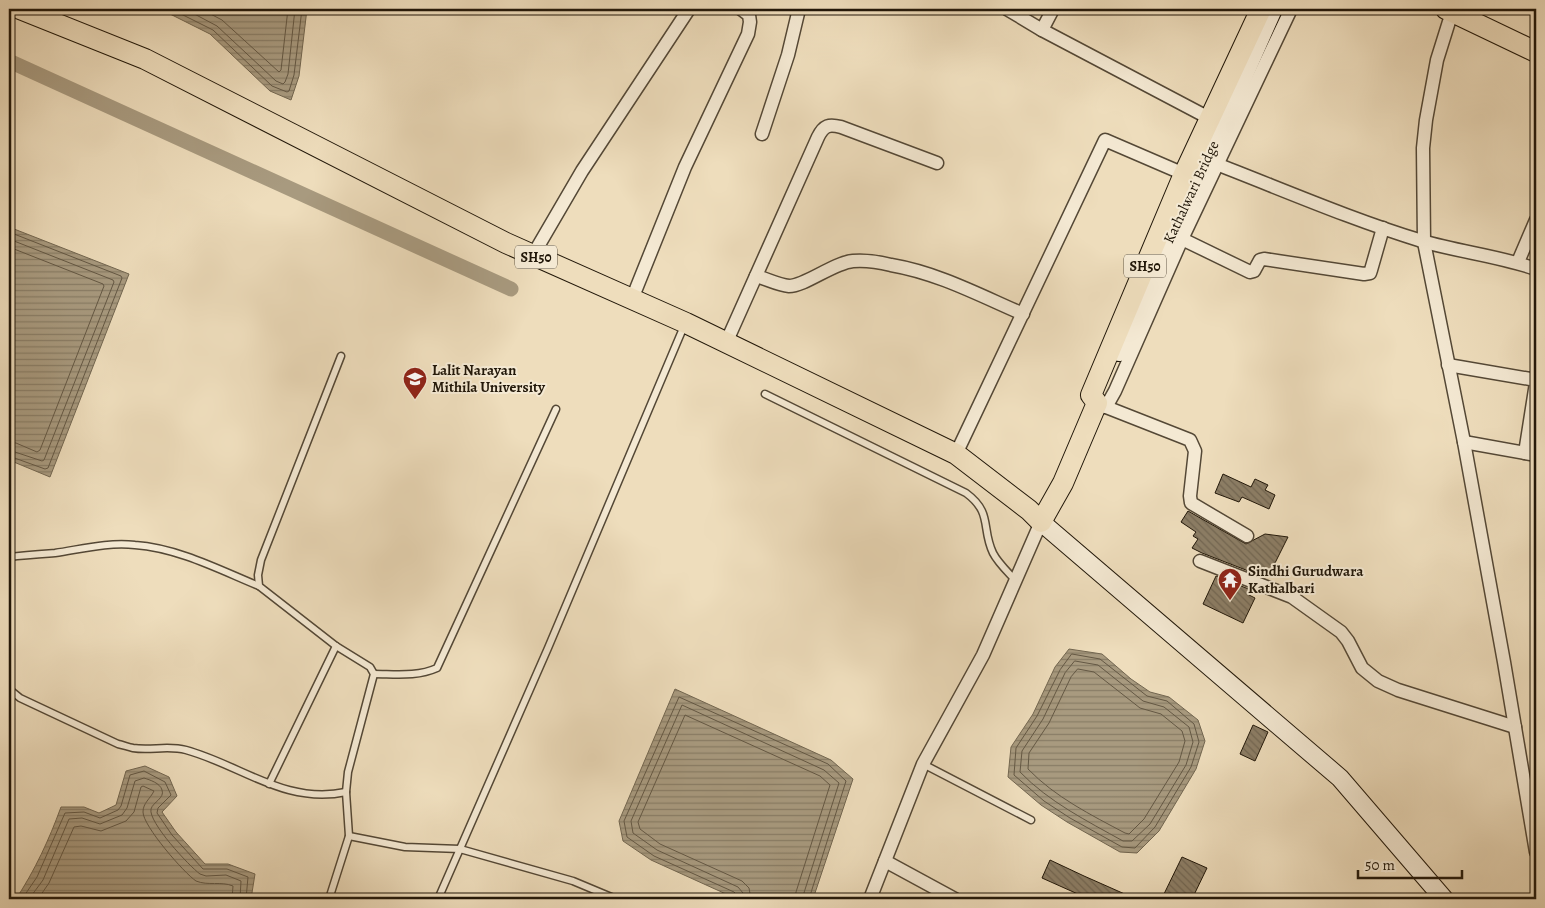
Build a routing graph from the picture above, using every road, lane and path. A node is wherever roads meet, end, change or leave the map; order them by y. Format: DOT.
graph roads {
  1 [pos="20,9"];
  2 [pos="689,9"];
  3 [pos="741,9"];
  4 [pos="800,9"];
  5 [pos="1007,9"];
  6 [pos="1053,9"];
  7 [pos="1261,9"];
  8 [pos="1273,9"];
  9 [pos="1291,9"];
  10 [pos="1449,10"];
  11 [pos="1042,30"];
  12 [pos="1536,52"];
  13 [pos="1209,118"];
  14 [pos="762,134"];
  15 [pos="937,163"];
  16 [pos="1218,165"];
  17 [pos="1184,174"];
  18 [pos="1536,220"];
  19 [pos="1383,228"];
  20 [pos="1182,239"];
  21 [pos="1424,242"];
  22 [pos="532,255"];
  23 [pos="1518,262"];
  24 [pos="1536,268"];
  25 [pos="756,276"];
  26 [pos="632,299"];
  27 [pos="1022,314"];
  28 [pos="686,323"];
  29 [pos="726,344"];
  30 [pos="341,356"];
  31 [pos="1448,364"];
  32 [pos="1536,382"];
  33 [pos="765,394"];
  34 [pos="1101,405"];
  35 [pos="556,409"];
  36 [pos="1464,442"];
  37 [pos="956,454"];
  38 [pos="1531,454"];
  39 [pos="1042,522"];
  40 [pos="1247,536"];
  41 [pos="9,557"];
  42 [pos="1200,561"];
  43 [pos="1017,582"];
  44 [pos="260,586"];
  45 [pos="336,646"];
  46 [pos="374,674"];
  47 [pos="9,689"];
  48 [pos="1515,727"];
  49 [pos="923,764"];
  50 [pos="269,784"];
  51 [pos="346,792"];
  52 [pos="1031,820"];
  53 [pos="349,836"];
  54 [pos="460,849"];
  55 [pos="1536,852"];
  56 [pos="885,861"];
  57 [pos="329,899"];
  58 [pos="438,899"];
  59 [pos="616,899"];
  60 [pos="870,899"];
  61 [pos="955,899"];
  62 [pos="1444,899"];
  1 -- 22 [label="main road, SH50"];
  2 -- 22 [label="street"];
  3 -- 26 [label="street"];
  4 -- 14 [label="street"];
  5 -- 11 [label="street"];
  6 -- 11 [label="street"];
  7 -- 13 [label="main road, SH50"];
  8 -- 34 [label="main road, Kathalwari Bridge"];
  9 -- 16 [label="street"];
  10 -- 12 [label="main road"];
  10 -- 21 [label="street"];
  11 -- 13 [label="street"];
  13 -- 17 [label="main road, SH50"];
  15 -- 25 [label="street"];
  16 -- 19 [label="street"];
  16 -- 20 [label="street"];
  17 -- 27 [label="street"];
  17 -- 34 [label="main road, SH50"];
  18 -- 23 [label="street"];
  19 -- 20 [label="street"];
  19 -- 21 [label="street"];
  20 -- 34 [label="street"];
  21 -- 23 [label="street"];
  21 -- 31 [label="street"];
  22 -- 26 [label="main road, SH50"];
  23 -- 24 [label="street"];
  25 -- 27 [label="street"];
  25 -- 29 [label="street"];
  26 -- 28 [label="main road, SH50"];
  27 -- 37 [label="street"];
  28 -- 29 [label="main road, SH50"];
  28 -- 54 [label="lane"];
  29 -- 37 [label="main road, SH50"];
  30 -- 44 [label="lane"];
  31 -- 32 [label="street"];
  31 -- 36 [label="street"];
  32 -- 38 [label="street"];
  33 -- 43 [label="lane"];
  34 -- 39 [label="main road, SH50"];
  34 -- 40 [label="street"];
  35 -- 46 [label="lane"];
  36 -- 38 [label="street"];
  36 -- 48 [label="street"];
  37 -- 39 [label="main road, SH50"];
  39 -- 43 [label="street"];
  39 -- 62 [label="main road"];
  41 -- 44 [label="lane"];
  42 -- 48 [label="street"];
  43 -- 49 [label="street"];
  44 -- 45 [label="lane"];
  45 -- 46 [label="lane"];
  45 -- 50 [label="lane"];
  46 -- 51 [label="lane"];
  47 -- 50 [label="lane"];
  48 -- 55 [label="street"];
  49 -- 52 [label="lane"];
  49 -- 56 [label="street"];
  50 -- 51 [label="lane"];
  51 -- 53 [label="lane"];
  53 -- 54 [label="lane"];
  53 -- 57 [label="lane"];
  54 -- 58 [label="lane"];
  54 -- 59 [label="lane"];
  56 -- 60 [label="street"];
  56 -- 61 [label="street"];
}
